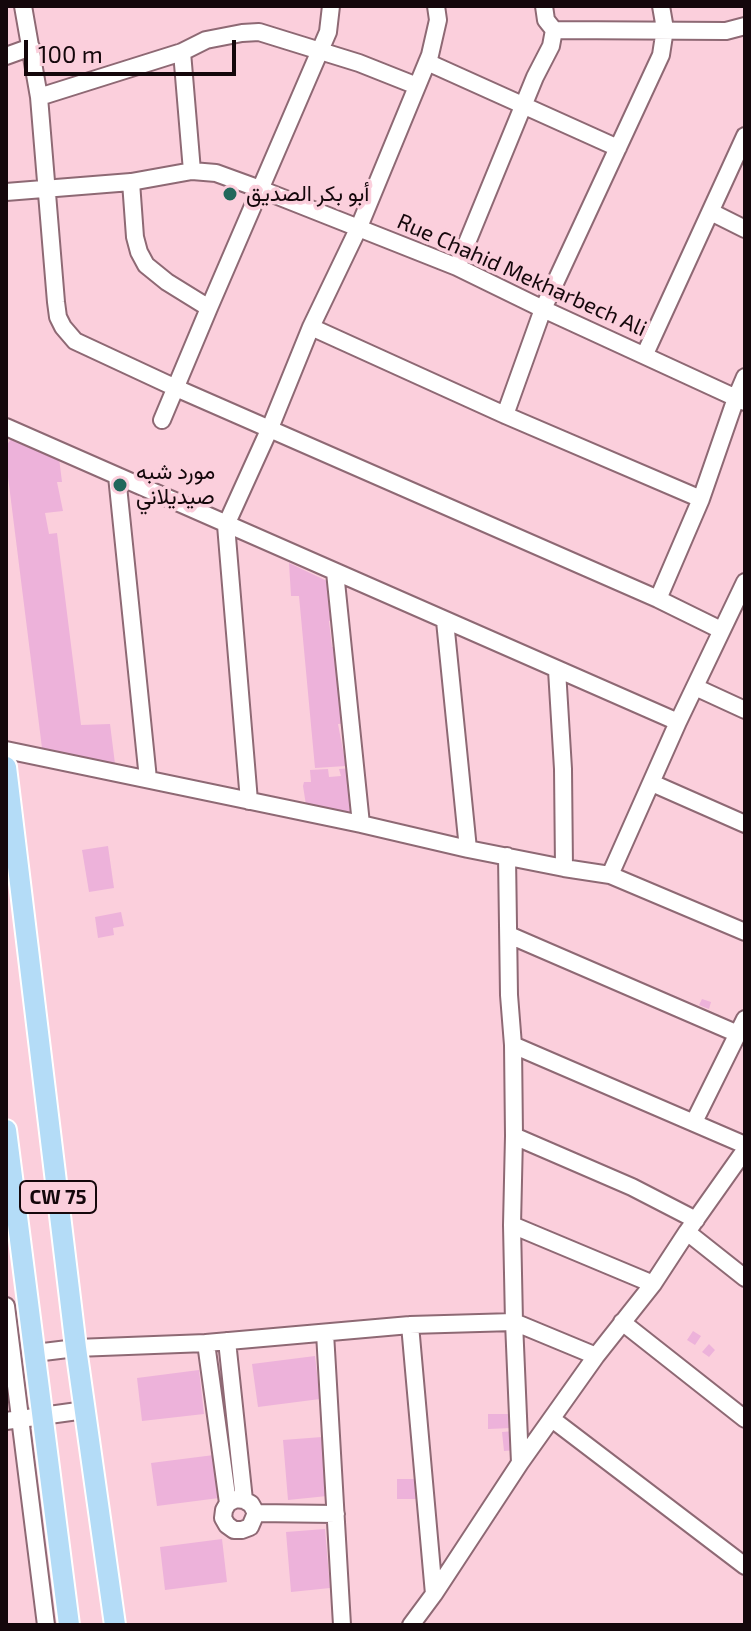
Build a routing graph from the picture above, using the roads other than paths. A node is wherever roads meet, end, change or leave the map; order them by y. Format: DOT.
graph roads {
  1 [pos="331,6"];
  2 [pos="436,6"];
  3 [pos="544,6"];
  4 [pos="661,6"];
  5 [pos="29,8"];
  6 [pos="745,26"];
  7 [pos="665,29"];
  8 [pos="554,30"];
  9 [pos="31,47"];
  10 [pos="320,50"];
  11 [pos="182,52"];
  12 [pos="6,56"];
  13 [pos="427,62"];
  14 [pos="417,86"];
  15 [pos="39,97"];
  16 [pos="523,106"];
  17 [pos="745,136"];
  18 [pos="618,148"];
  19 [pos="192,171"];
  20 [pos="131,182"];
  21 [pos="48,188"];
  22 [pos="260,189"];
  23 [pos="6,192"];
  24 [pos="711,212"];
  25 [pos="359,227"];
  26 [pos="745,229"];
  27 [pos="457,267"];
  28 [pos="209,308"];
  29 [pos="543,309"];
  30 [pos="311,327"];
  31 [pos="645,354"];
  32 [pos="745,377"];
  33 [pos="176,388"];
  34 [pos="740,400"];
  35 [pos="505,415"];
  36 [pos="162,420"];
  37 [pos="6,427"];
  38 [pos="270,428"];
  39 [pos="117,476"];
  40 [pos="701,499"];
  41 [pos="226,525"];
  42 [pos="335,572"];
  43 [pos="744,589"];
  44 [pos="658,599"];
  45 [pos="445,621"];
  46 [pos="721,630"];
  47 [pos="557,670"];
  48 [pos="695,687"];
  49 [pos="745,710"];
  50 [pos="678,722"];
  51 [pos="6,750"];
  52 [pos="6,767"];
  53 [pos="148,779"];
  54 [pos="652,783"];
  55 [pos="249,801"];
  56 [pos="361,824"];
  57 [pos="745,824"];
  58 [pos="468,849"];
  59 [pos="507,856"];
  60 [pos="564,868"];
  61 [pos="610,875"];
  62 [pos="745,932"];
  63 [pos="509,935"];
  64 [pos="741,1026"];
  65 [pos="513,1045"];
  66 [pos="694,1122"];
  67 [pos="6,1130"];
  68 [pos="514,1136"];
  69 [pos="745,1148"];
  70 [pos="512,1225"];
  71 [pos="691,1226"];
  72 [pos="745,1278"];
  73 [pos="653,1284"];
  74 [pos="6,1306"];
  75 [pos="514,1322"];
  76 [pos="622,1322"];
  77 [pos="410,1325"];
  78 [pos="325,1333"];
  79 [pos="227,1341"];
  80 [pos="206,1343"];
  81 [pos="76,1348"];
  82 [pos="35,1353"];
  83 [pos="596,1356"];
  84 [pos="85,1410"];
  85 [pos="43,1416"];
  86 [pos="552,1419"];
  87 [pos="745,1419"];
  88 [pos="12,1420"];
  89 [pos="520,1463"];
  90 [pos="236,1501"];
  91 [pos="256,1513"];
  92 [pos="336,1514"];
  93 [pos="745,1566"];
  94 [pos="434,1594"];
  95 [pos="46,1625"];
  96 [pos="69,1625"];
  97 [pos="115,1625"];
  98 [pos="342,1625"];
  99 [pos="411,1625"];
  1 -- 10 [label="street"];
  2 -- 13 [label="street"];
  3 -- 8 [label="street"];
  4 -- 7 [label="street"];
  5 -- 9 [label="street"];
  6 -- 7 [label="street"];
  7 -- 8 [label="street"];
  7 -- 18 [label="street"];
  8 -- 16 [label="street"];
  9 -- 12 [label="street"];
  9 -- 15 [label="street"];
  10 -- 11 [label="street"];
  10 -- 14 [label="street"];
  10 -- 22 [label="street"];
  11 -- 15 [label="street"];
  11 -- 19 [label="street"];
  13 -- 14 [label="street"];
  13 -- 16 [label="street"];
  14 -- 25 [label="street"];
  15 -- 21 [label="street"];
  16 -- 18 [label="street"];
  16 -- 27 [label="street"];
  17 -- 24 [label="street"];
  18 -- 29 [label="street"];
  19 -- 20 [label="street, Rue Chahid Mekharbech Ali"];
  19 -- 22 [label="street, Rue Chahid Mekharbech Ali"];
  20 -- 21 [label="street, Rue Chahid Mekharbech Ali"];
  20 -- 28 [label="street"];
  21 -- 23 [label="street, Rue Chahid Mekharbech Ali"];
  21 -- 33 [label="street"];
  22 -- 25 [label="street, Rue Chahid Mekharbech Ali"];
  22 -- 28 [label="street"];
  24 -- 26 [label="street"];
  24 -- 31 [label="street"];
  25 -- 27 [label="street, Rue Chahid Mekharbech Ali"];
  25 -- 30 [label="street"];
  27 -- 29 [label="street, Rue Chahid Mekharbech Ali"];
  28 -- 33 [label="street"];
  29 -- 31 [label="street, Rue Chahid Mekharbech Ali"];
  29 -- 35 [label="street"];
  30 -- 35 [label="street"];
  30 -- 38 [label="street"];
  31 -- 34 [label="street, Rue Chahid Mekharbech Ali"];
  32 -- 34 [label="street"];
  33 -- 36 [label="street"];
  33 -- 38 [label="street"];
  34 -- 40 [label="street"];
  35 -- 40 [label="street"];
  37 -- 39 [label="street"];
  38 -- 41 [label="street"];
  38 -- 44 [label="street"];
  39 -- 41 [label="street"];
  39 -- 53 [label="street"];
  40 -- 44 [label="street"];
  41 -- 42 [label="street"];
  41 -- 55 [label="street"];
  42 -- 45 [label="street"];
  42 -- 56 [label="street"];
  43 -- 46 [label="street"];
  44 -- 46 [label="street"];
  45 -- 47 [label="street"];
  45 -- 58 [label="street"];
  46 -- 48 [label="street"];
  47 -- 50 [label="street"];
  47 -- 60 [label="street"];
  48 -- 49 [label="street"];
  48 -- 50 [label="street"];
  50 -- 54 [label="street"];
  51 -- 53 [label="street"];
  52 -- 81 [label="main road, CW 75"];
  53 -- 55 [label="street"];
  54 -- 57 [label="street"];
  54 -- 61 [label="street"];
  55 -- 56 [label="street"];
  56 -- 58 [label="street"];
  58 -- 59 [label="street"];
  59 -- 60 [label="street"];
  59 -- 63 [label="street"];
  60 -- 61 [label="street"];
  61 -- 62 [label="street"];
  63 -- 64 [label="street"];
  63 -- 65 [label="street"];
  64 -- 66 [label="street"];
  65 -- 66 [label="street"];
  65 -- 68 [label="street"];
  66 -- 69 [label="street"];
  67 -- 82 [label="main road, CW 75"];
  68 -- 70 [label="street"];
  68 -- 71 [label="street"];
  69 -- 71 [label="street"];
  70 -- 73 [label="street"];
  70 -- 75 [label="street"];
  71 -- 72 [label="street"];
  71 -- 73 [label="street"];
  73 -- 76 [label="street"];
  74 -- 88 [label="street"];
  75 -- 77 [label="street"];
  75 -- 83 [label="street"];
  75 -- 89 [label="street"];
  76 -- 83 [label="street"];
  76 -- 87 [label="street"];
  77 -- 78 [label="street"];
  77 -- 94 [label="street"];
  78 -- 79 [label="street"];
  78 -- 92 [label="street"];
  79 -- 80 [label="street"];
  79 -- 90 [label="street"];
  80 -- 81 [label="street"];
  80 -- 90 [label="street"];
  81 -- 82 [label="street"];
  81 -- 84 [label="main road, CW 75"];
  82 -- 85 [label="main road, CW 75"];
  83 -- 86 [label="street"];
  84 -- 85 [label="street"];
  84 -- 97 [label="main road, CW 75"];
  85 -- 88 [label="street"];
  85 -- 96 [label="main road, CW 75"];
  86 -- 89 [label="street"];
  86 -- 93 [label="street"];
  88 -- 95 [label="street"];
  89 -- 94 [label="street"];
  90 -- 91 [label="street"];
  90 -- 91 [label="street"];
  91 -- 92 [label="street"];
  92 -- 98 [label="street"];
  94 -- 99 [label="street"];
}
